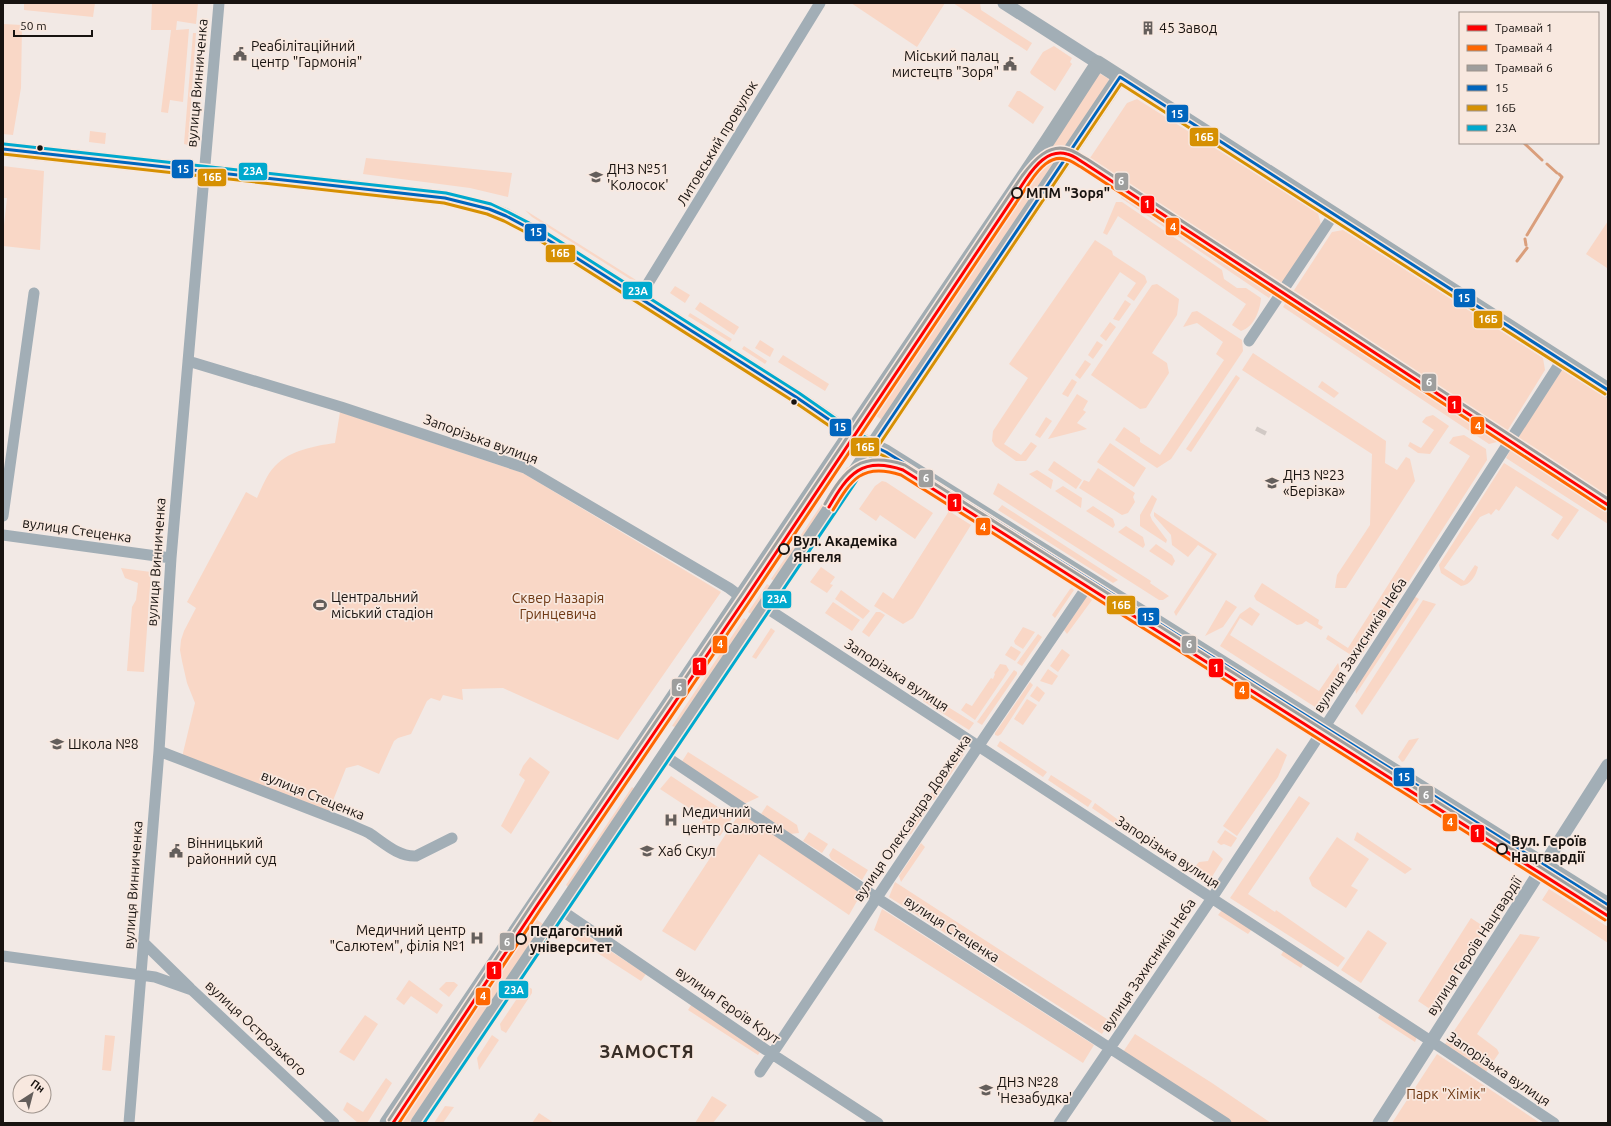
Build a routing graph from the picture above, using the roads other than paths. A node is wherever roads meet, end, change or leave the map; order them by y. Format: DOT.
graph roads {
  1 [pos="219,3"];
  2 [pos="820,3"];
  3 [pos="1004,3"];
  4 [pos="1098,63"];
  5 [pos="1120,77"];
  6 [pos="3,148"];
  7 [pos="205,172"];
  8 [pos="1334,214"];
  9 [pos="34,293"];
  10 [pos="639,298"];
  11 [pos="1249,341"];
  12 [pos="188,360"];
  13 [pos="1562,360"];
  14 [pos="1608,390"];
  15 [pos="850,434"];
  16 [pos="873,445"];
  17 [pos="3,516"];
  18 [pos="3,535"];
  19 [pos="171,558"];
  20 [pos="1092,581"];
  21 [pos="741,597"];
  22 [pos="765,607"];
  23 [pos="1324,727"];
  24 [pos="978,747"];
  25 [pos="159,751"];
  26 [pos="665,756"];
  27 [pos="1608,765"];
  28 [pos="452,838"];
  29 [pos="1544,865"];
  30 [pos="877,898"];
  31 [pos="1212,898"];
  32 [pos="1608,905"];
  33 [pos="561,910"];
  34 [pos="144,943"];
  35 [pos="3,956"];
  36 [pos="142,976"];
  37 [pos="192,990"];
  38 [pos="1431,1042"];
  39 [pos="1110,1048"];
  40 [pos="772,1054"];
  41 [pos="760,1072"];
  42 [pos="129,1123"];
  43 [pos="334,1123"];
  44 [pos="387,1123"];
  45 [pos="418,1123"];
  46 [pos="878,1123"];
  47 [pos="1060,1123"];
  48 [pos="1226,1123"];
  49 [pos="1379,1123"];
  50 [pos="1554,1123"];
  1 -- 7 [label="street, вулиця Винниченка"];
  2 -- 10 [label="street, Литовський провулок"];
  3 -- 4 [label="street"];
  4 -- 5 [label="main road"];
  4 -- 15 [label="main road"];
  5 -- 8 [label="main road"];
  5 -- 16 [label="main road"];
  6 -- 7 [label="main road"];
  7 -- 10 [label="main road"];
  7 -- 12 [label="street, вулиця Винниченка"];
  8 -- 11 [label="street"];
  8 -- 13 [label="main road"];
  9 -- 17 [label="street"];
  10 -- 15 [label="main road"];
  12 -- 19 [label="street, вулиця Винниченка"];
  12 -- 21 [label="street, Запорізька вулиця"];
  13 -- 14 [label="main road"];
  13 -- 23 [label="street, вулиця Захисників Неба"];
  15 -- 16 [label="main road"];
  15 -- 21 [label="main road"];
  16 -- 20 [label="main road"];
  16 -- 22 [label="main road"];
  18 -- 19 [label="street, вулиця Стеценка"];
  19 -- 25 [label="street, вулиця Винниченка"];
  20 -- 23 [label="main road"];
  20 -- 24 [label="street, вулиця Олександра Довженка"];
  21 -- 44 [label="main road"];
  22 -- 24 [label="street, Запорізька вулиця"];
  22 -- 26 [label="main road"];
  23 -- 29 [label="main road"];
  23 -- 31 [label="street, вулиця Захисників Неба"];
  24 -- 30 [label="street, вулиця Олександра Довженка"];
  24 -- 31 [label="street, Запорізька вулиця"];
  25 -- 28 [label="street, вулиця Стеценка"];
  25 -- 34 [label="street, вулиця Винниченка"];
  26 -- 30 [label="street, вулиця Стеценка"];
  26 -- 33 [label="main road"];
  27 -- 29 [label="street, вулиця Героїв Нацгвардії"];
  29 -- 32 [label="main road"];
  29 -- 38 [label="street, вулиця Героїв Нацгвардії"];
  30 -- 39 [label="street, вулиця Стеценка"];
  30 -- 40 [label="street, вулиця Олександра Довженка"];
  31 -- 38 [label="street, Запорізька вулиця"];
  31 -- 39 [label="street, вулиця Захисників Неба"];
  33 -- 40 [label="street, вулиця Героїв Крут"];
  33 -- 45 [label="main road"];
  34 -- 36 [label="street, вулиця Винниченка"];
  34 -- 37 [label="street"];
  35 -- 36 [label="street, вулиця Острозького"];
  36 -- 37 [label="street, вулиця Острозького"];
  36 -- 42 [label="street, вулиця Винниченка"];
  37 -- 43 [label="street, вулиця Острозького"];
  38 -- 49 [label="street, вулиця Героїв Нацгвардії"];
  38 -- 50 [label="street, Запорізька вулиця"];
  39 -- 47 [label="street, вулиця Захисників Неба"];
  39 -- 48 [label="street, вулиця Стеценка"];
  40 -- 41 [label="street, вулиця Олександра Довженка"];
  40 -- 46 [label="street, вулиця Героїв Крут"];
}
